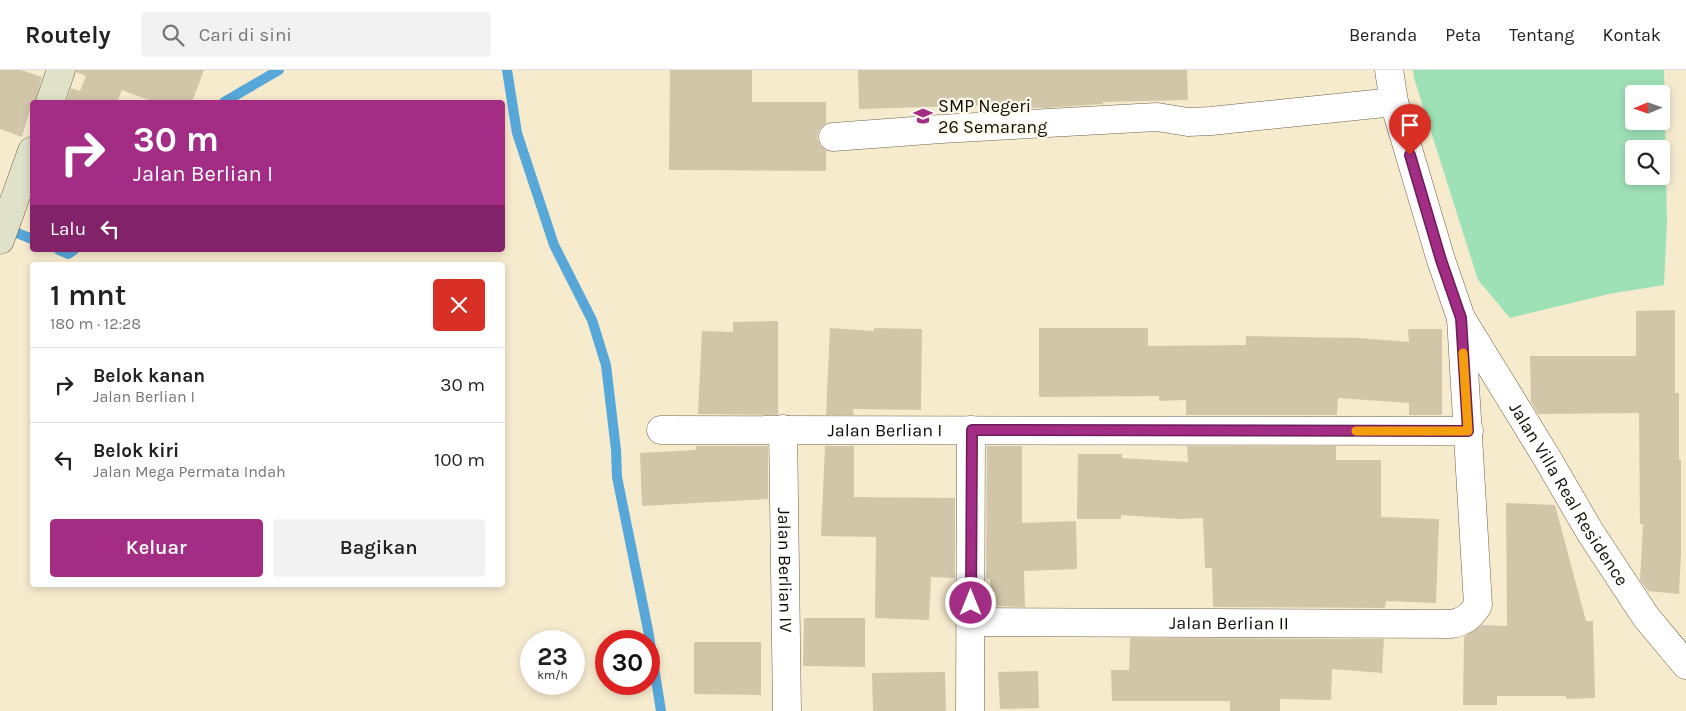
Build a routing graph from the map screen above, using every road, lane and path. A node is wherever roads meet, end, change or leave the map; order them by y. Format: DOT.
graph roads {
  1 [pos="61,70"];
  2 [pos="1389,70"];
  3 [pos="51,100"];
  4 [pos="1394,102"];
  5 [pos="833,137"];
  6 [pos="29,160"];
  7 [pos="0,240"];
  8 [pos="1461,318"];
  9 [pos="783,429"];
  10 [pos="661,430"];
  11 [pos="972,430"];
  12 [pos="1468,431"];
  13 [pos="971,622"];
  14 [pos="1686,665"];
  15 [pos="787,711"];
  16 [pos="970,711"];
  1 -- 3 [label="main road"];
  2 -- 4 [label="street"];
  4 -- 5 [label="street"];
  4 -- 8 [label="street"];
  6 -- 7 [label="main road"];
  8 -- 12 [label="street"];
  8 -- 14 [label="street, Jalan Villa Real Residence"];
  9 -- 10 [label="street, Jalan Berlian I"];
  9 -- 11 [label="street, Jalan Berlian I"];
  9 -- 15 [label="street, Jalan Berlian IV"];
  11 -- 12 [label="street, Jalan Berlian I"];
  11 -- 13 [label="street"];
  12 -- 13 [label="street, Jalan Berlian II"];
  13 -- 16 [label="street"];
}
